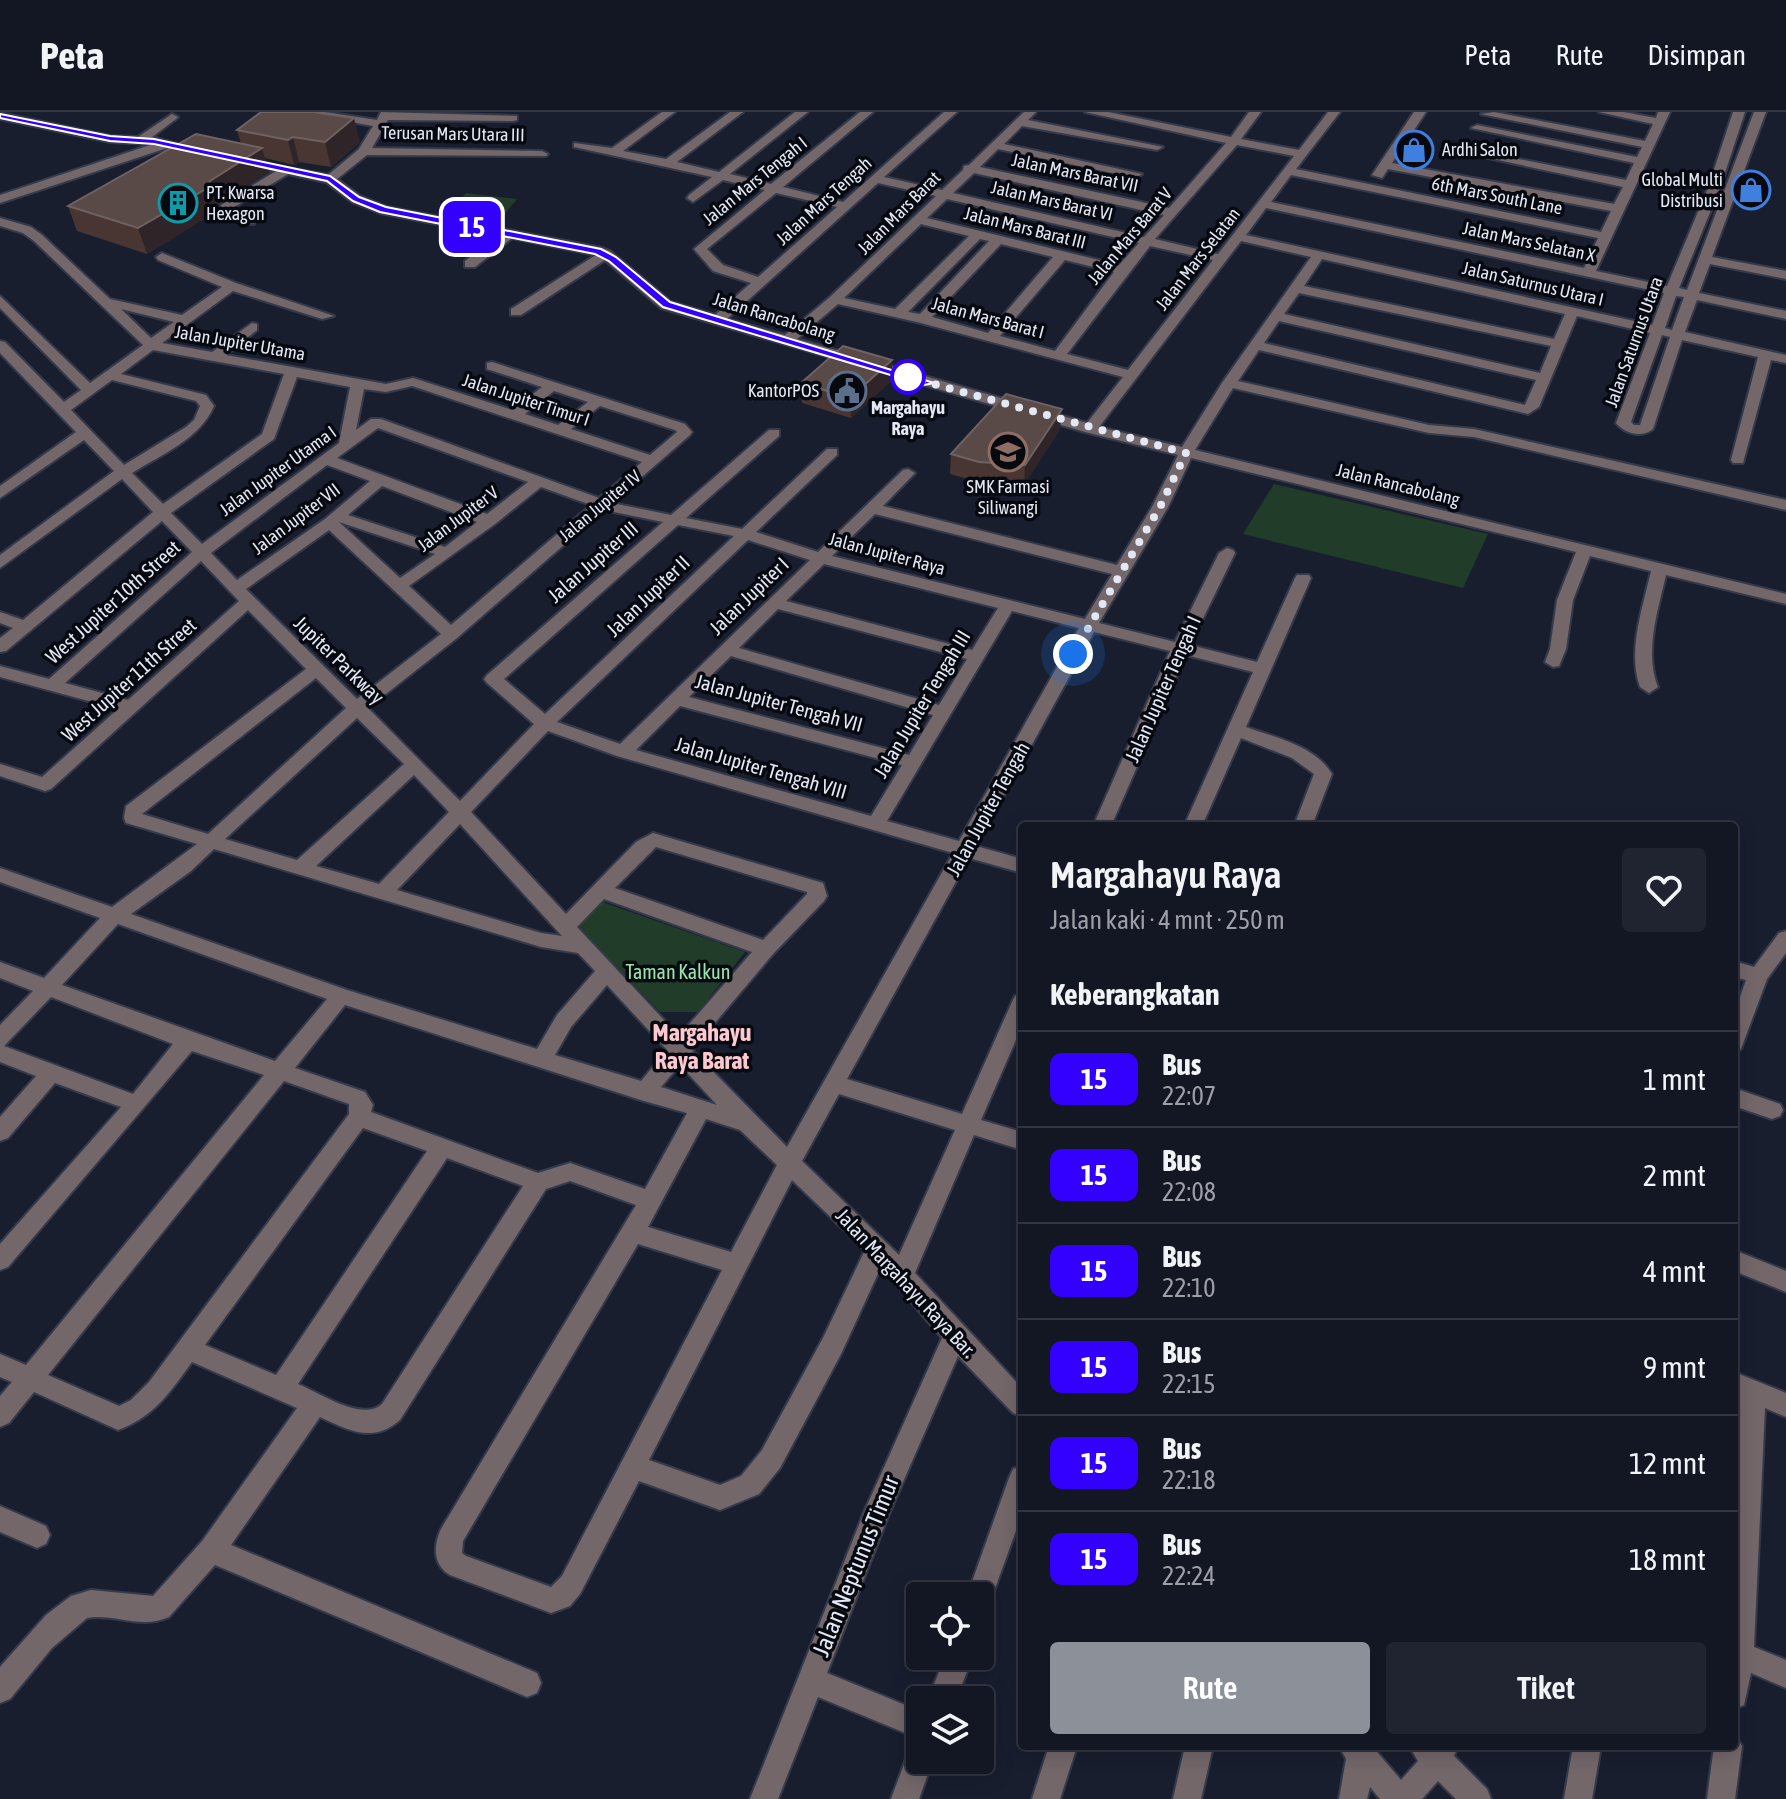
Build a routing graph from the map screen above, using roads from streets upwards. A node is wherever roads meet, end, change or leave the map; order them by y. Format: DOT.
graph roads {
  1 [pos="303,112"];
  2 [pos="669,112"];
  3 [pos="737,112"];
  4 [pos="802,112"];
  5 [pos="867,112"];
  6 [pos="951,112"];
  7 [pos="1030,112"];
  8 [pos="1091,112"];
  9 [pos="1253,112"];
  10 [pos="1334,112"];
  11 [pos="1420,112"];
  12 [pos="1605,112"];
  13 [pos="1739,112"];
  14 [pos="1760,112"];
  15 [pos="1487,113"];
  16 [pos="0,116"];
  17 [pos="172,117"];
  18 [pos="1662,117"];
  19 [pos="383,118"];
  20 [pos="513,118"];
  21 [pos="1019,122"];
  22 [pos="1477,128"];
  23 [pos="1176,130"];
  24 [pos="154,142"];
  25 [pos="1234,142"];
  26 [pos="578,145"];
  27 [pos="993,145"];
  28 [pos="1649,145"];
  29 [pos="364,151"];
  30 [pos="1462,151"];
  31 [pos="614,152"];
  32 [pos="542,154"];
  33 [pos="1301,154"];
  34 [pos="1641,161"];
  35 [pos="668,163"];
  36 [pos="1385,165"];
  37 [pos="968,168"];
  38 [pos="285,171"];
  39 [pos="1287,171"];
  40 [pos="1136,174"];
  41 [pos="1445,175"];
  42 [pos="722,176"];
  43 [pos="330,179"];
  44 [pos="876,179"];
  45 [pos="1631,185"];
  46 [pos="1369,188"];
  47 [pos="775,189"];
  48 [pos="6,194"];
  49 [pos="943,194"];
  50 [pos="693,198"];
  51 [pos="1264,204"];
  52 [pos="846,206"];
  53 [pos="1619,209"];
  54 [pos="1173,213"];
  55 [pos="920,220"];
  56 [pos="250,221"];
  57 [pos="0,222"];
  58 [pos="510,234"];
  59 [pos="978,234"];
  60 [pos="1605,236"];
  61 [pos="1239,237"];
  62 [pos="998,239"];
  63 [pos="1148,242"];
  64 [pos="606,254"];
  65 [pos="1319,255"];
  66 [pos="1061,256"];
  67 [pos="162,257"];
  68 [pos="1220,258"];
  69 [pos="1704,259"];
  70 [pos="470,264"];
  71 [pos="1122,270"];
  72 [pos="1588,273"];
  73 [pos="1786,275"];
  74 [pos="759,282"];
  75 [pos="231,286"];
  76 [pos="1296,288"];
  77 [pos="1672,291"];
  78 [pos="1692,295"];
  79 [pos="0,300"];
  80 [pos="835,300"];
  81 [pos="102,301"];
  82 [pos="1573,311"];
  83 [pos="516,312"];
  84 [pos="898,314"];
  85 [pos="1786,315"];
  86 [pos="327,316"];
  87 [pos="1276,316"];
  88 [pos="719,319"];
  89 [pos="923,319"];
  90 [pos="185,320"];
  91 [pos="252,327"];
  92 [pos="1657,331"];
  93 [pos="32,333"];
  94 [pos="1677,335"];
  95 [pos="788,339"];
  96 [pos="990,339"];
  97 [pos="0,344"];
  98 [pos="1561,344"];
  99 [pos="151,345"];
  100 [pos="1256,345"];
  101 [pos="1765,355"];
  102 [pos="216,356"];
  103 [pos="1058,356"];
  104 [pos="1786,359"];
  105 [pos="492,366"];
  106 [pos="293,369"];
  107 [pos="1130,375"];
  108 [pos="113,376"];
  109 [pos="1545,378"];
  110 [pos="1229,383"];
  111 [pos="358,384"];
  112 [pos="552,386"];
  113 [pos="89,390"];
  114 [pos="599,400"];
  115 [pos="381,405"];
  116 [pos="61,411"];
  117 [pos="514,415"];
  118 [pos="1090,429"];
  119 [pos="559,431"];
  120 [pos="85,433"];
  121 [pos="774,433"];
  122 [pos="345,447"];
  123 [pos="832,452"];
  124 [pos="1186,453"];
  125 [pos="327,460"];
  126 [pos="1738,460"];
  127 [pos="654,461"];
  128 [pos="124,473"];
  129 [pos="908,473"];
  130 [pos="380,480"];
  131 [pos="539,481"];
  132 [pos="0,493"];
  133 [pos="603,503"];
  134 [pos="1786,505"];
  135 [pos="871,508"];
  136 [pos="162,512"];
  137 [pos="333,519"];
  138 [pos="490,521"];
  139 [pos="676,521"];
  140 [pos="745,534"];
  141 [pos="203,551"];
  142 [pos="1584,551"];
  143 [pos="447,553"];
  144 [pos="1227,553"];
  145 [pos="820,558"];
  146 [pos="0,563"];
  147 [pos="1659,569"];
  148 [pos="1121,571"];
  149 [pos="1303,578"];
  150 [pos="399,586"];
  151 [pos="242,594"];
  152 [pos="1786,599"];
  153 [pos="773,603"];
  154 [pos="1007,606"];
  155 [pos="0,617"];
  156 [pos="24,626"];
  157 [pos="1089,626"];
  158 [pos="451,634"];
  159 [pos="1181,646"];
  160 [pos="0,647"];
  161 [pos="725,649"];
  162 [pos="975,656"];
  163 [pos="1553,662"];
  164 [pos="318,668"];
  165 [pos="1263,669"];
  166 [pos="0,671"];
  167 [pos="53,685"];
  168 [pos="1649,687"];
  169 [pos="679,700"];
  170 [pos="132,707"];
  171 [pos="357,708"];
  172 [pos="942,712"];
  173 [pos="545,724"];
  174 [pos="1237,730"];
  175 [pos="623,752"];
  176 [pos="914,762"];
  177 [pos="415,764"];
  178 [pos="0,770"];
  179 [pos="461,812"];
  180 [pos="1104,822"];
  181 [pos="1195,822"];
  182 [pos="1305,822"];
  183 [pos="876,824"];
  184 [pos="212,841"];
  185 [pos="966,849"];
  186 [pos="1018,865"];
  187 [pos="302,867"];
  188 [pos="0,875"];
  189 [pos="602,891"];
  190 [pos="383,892"];
  191 [pos="119,918"];
  192 [pos="566,926"];
  193 [pos="1786,938"];
  194 [pos="585,947"];
  195 [pos="766,949"];
  196 [pos="0,970"];
  197 [pos="1738,970"];
  198 [pos="607,971"];
  199 [pos="1758,976"];
  200 [pos="46,987"];
  201 [pos="341,996"];
  202 [pos="1018,1011"];
  203 [pos="1738,1032"];
  204 [pos="0,1039"];
  205 [pos="188,1041"];
  206 [pos="674,1041"];
  207 [pos="0,1053"];
  208 [pos="542,1058"];
  209 [pos="277,1071"];
  210 [pos="51,1073"];
  211 [pos="832,1089"];
  212 [pos="644,1092"];
  213 [pos="1738,1098"];
  214 [pos="137,1104"];
  215 [pos="1772,1110"];
  216 [pos="699,1111"];
  217 [pos="359,1117"];
  218 [pos="747,1123"];
  219 [pos="966,1125"];
  220 [pos="0,1132"];
  221 [pos="1018,1140"];
  222 [pos="441,1149"];
  223 [pos="789,1164"];
  224 [pos="538,1182"];
  225 [pos="650,1200"];
  226 [pos="633,1232"];
  227 [pos="878,1247"];
  228 [pos="0,1260"];
  229 [pos="1738,1262"];
  230 [pos="737,1264"];
  231 [pos="902,1275"];
  232 [pos="1786,1282"];
  233 [pos="955,1336"];
  234 [pos="188,1349"];
  235 [pos="0,1365"];
  236 [pos="31,1377"];
  237 [pos="1743,1387"];
  238 [pos="281,1388"];
  239 [pos="1018,1401"];
  240 [pos="315,1403"];
  241 [pos="1786,1405"];
  242 [pos="0,1415"];
  243 [pos="632,1466"];
  244 [pos="1018,1489"];
  245 [pos="0,1519"];
  246 [pos="1740,1524"];
  247 [pos="37,1535"];
  248 [pos="212,1549"];
  249 [pos="985,1582"];
  250 [pos="1738,1611"];
  251 [pos="1738,1654"];
  252 [pos="1786,1674"];
  253 [pos="810,1680"];
  254 [pos="527,1683"];
  255 [pos="0,1689"];
  256 [pos="906,1719"];
  257 [pos="1062,1750"];
  258 [pos="1198,1750"];
  259 [pos="1357,1750"];
  260 [pos="1586,1750"];
  261 [pos="1727,1750"];
  262 [pos="1435,1751"];
  263 [pos="914,1774"];
  264 [pos="764,1799"];
  265 [pos="905,1799"];
  266 [pos="1046,1799"];
  267 [pos="1187,1799"];
  268 [pos="1353,1799"];
  269 [pos="1401,1799"];
  270 [pos="1477,1799"];
  271 [pos="1578,1799"];
  272 [pos="1721,1799"];
  1 -- 19 [label="street"];
  2 -- 31 [label="street"];
  3 -- 35 [label="street"];
  4 -- 42 [label="street"];
  5 -- 47 [label="street, Jalan Mars Tengah I"];
  6 -- 44 [label="street, Jalan Mars Tengah"];
  7 -- 21 [label="street, Jalan Mars Barat"];
  8 -- 23 [label="street"];
  9 -- 25 [label="street, Jalan Mars Barat V"];
  10 -- 33 [label="street, Jalan Mars Selatan"];
  11 -- 36 [label="street"];
  12 -- 18 [label="street"];
  13 -- 77 [label="street, Jalan Saturnus Utara"];
  14 -- 69 [label="street, Jalan Saturnus Utara"];
  15 -- 22 [label="street"];
  15 -- 28 [label="street"];
  16 -- 24 [label="street, Jalan Rancabolang"];
  17 -- 24 [label="street"];
  18 -- 28 [label="street"];
  19 -- 20 [label="street"];
  19 -- 29 [label="street"];
  21 -- 27 [label="street, Jalan Mars Barat"];
  21 -- 40 [label="street"];
  22 -- 30 [label="street"];
  22 -- 34 [label="street"];
  23 -- 25 [label="street"];
  23 -- 40 [label="street"];
  24 -- 38 [label="street, Jalan Rancabolang"];
  24 -- 48 [label="street"];
  25 -- 33 [label="street"];
  25 -- 54 [label="street, Jalan Mars Barat V"];
  26 -- 31 [label="street"];
  27 -- 37 [label="street, Jalan Mars Barat"];
  27 -- 40 [label="street"];
  28 -- 34 [label="street"];
  29 -- 32 [label="street, Terusan Mars Utara III"];
  29 -- 43 [label="street"];
  30 -- 41 [label="street"];
  30 -- 45 [label="street"];
  31 -- 35 [label="street"];
  33 -- 39 [label="street, Jalan Mars Selatan"];
  34 -- 45 [label="street"];
  35 -- 42 [label="street"];
  36 -- 41 [label="street"];
  36 -- 46 [label="street"];
  37 -- 40 [label="street, Jalan Mars Barat VII"];
  37 -- 49 [label="street, Jalan Mars Barat"];
  38 -- 43 [label="street, Jalan Rancabolang"];
  38 -- 56 [label="street"];
  39 -- 46 [label="street, 6th Mars South Lane"];
  39 -- 51 [label="street, Jalan Mars Selatan"];
  40 -- 54 [label="street, Jalan Mars Barat VII"];
  41 -- 53 [label="street"];
  42 -- 47 [label="street"];
  42 -- 50 [label="street"];
  43 -- 58 [label="street, Jalan Rancabolang"];
  44 -- 49 [label="street, Jalan Mars Barat VI"];
  44 -- 52 [label="street, Jalan Mars Tengah"];
  45 -- 53 [label="street"];
  46 -- 60 [label="street, 6th Mars South Lane"];
  47 -- 52 [label="street"];
  47 -- 74 [label="street, Jalan Mars Tengah I"];
  49 -- 55 [label="street, Jalan Mars Barat"];
  49 -- 63 [label="street, Jalan Mars Barat VI"];
  51 -- 61 [label="street, Jalan Mars Selatan"];
  51 -- 72 [label="street, Jalan Mars Selatan X"];
  52 -- 74 [label="street, Jalan Mars Tengah"];
  53 -- 60 [label="street"];
  54 -- 63 [label="street, Jalan Mars Barat V"];
  55 -- 59 [label="street, Jalan Mars Barat III"];
  55 -- 80 [label="street, Jalan Mars Barat"];
  57 -- 81 [label="street, Jalan Jupiter Utama"];
  58 -- 64 [label="street, Jalan Rancabolang"];
  58 -- 70 [label="street"];
  59 -- 62 [label="street, Jalan Mars Barat III"];
  59 -- 84 [label="street"];
  60 -- 72 [label="street"];
  61 -- 65 [label="street, Jalan Saturnus Utara I"];
  61 -- 68 [label="street, Jalan Mars Selatan"];
  62 -- 66 [label="street, Jalan Mars Barat III"];
  62 -- 89 [label="street"];
  63 -- 68 [label="street, Jalan Mars Barat VI"];
  63 -- 71 [label="street, Jalan Mars Barat V"];
  64 -- 83 [label="street"];
  64 -- 88 [label="street, Jalan Rancabolang"];
  65 -- 76 [label="street, Jalan Jupiter Tengah"];
  65 -- 82 [label="street, Jalan Saturnus Utara I"];
  66 -- 71 [label="street, Jalan Mars Barat III"];
  66 -- 96 [label="street"];
  67 -- 75 [label="street"];
  68 -- 107 [label="street, Jalan Mars Selatan"];
  69 -- 73 [label="street"];
  69 -- 78 [label="street, Jalan Saturnus Utara"];
  71 -- 103 [label="street, Jalan Mars Barat V"];
  72 -- 77 [label="street, Jalan Mars Selatan X"];
  74 -- 88 [label="street, Jalan Mars Tengah"];
  75 -- 86 [label="street"];
  75 -- 90 [label="street"];
  76 -- 87 [label="street, Jalan Jupiter Tengah"];
  76 -- 98 [label="street"];
  77 -- 78 [label="street, Jalan Mars Selatan X"];
  77 -- 92 [label="street, Jalan Saturnus Utara"];
  78 -- 85 [label="street, Jalan Mars Selatan X"];
  78 -- 94 [label="street, Jalan Saturnus Utara"];
  79 -- 93 [label="street"];
  80 -- 84 [label="street, Jalan Mars Barat I"];
  80 -- 95 [label="street, Jalan Mars Barat"];
  81 -- 90 [label="street"];
  81 -- 99 [label="street, Jalan Jupiter Utama"];
  82 -- 92 [label="street, Jalan Saturnus Utara I"];
  82 -- 98 [label="street"];
  84 -- 89 [label="street, Jalan Mars Barat I"];
  87 -- 100 [label="street, Jalan Jupiter Tengah"];
  87 -- 109 [label="street"];
  88 -- 95 [label="street, Jalan Rancabolang"];
  89 -- 96 [label="street, Jalan Mars Barat I"];
  90 -- 99 [label="street"];
  91 -- 102 [label="street"];
  92 -- 94 [label="street, Jalan Saturnus Utara I"];
  92 -- 94 [label="street, Jalan Saturnus Utara"];
  93 -- 97 [label="street"];
  93 -- 113 [label="street"];
  94 -- 101 [label="street, Jalan Saturnus Utara I"];
  95 -- 118 [label="street, Jalan Rancabolang"];
  96 -- 103 [label="street, Jalan Mars Barat I"];
  97 -- 116 [label="street, Jupiter Parkway"];
  98 -- 109 [label="street"];
  99 -- 102 [label="street, Jalan Jupiter Utama"];
  99 -- 108 [label="street"];
  100 -- 109 [label="street"];
  100 -- 110 [label="street, Jalan Jupiter Tengah"];
  101 -- 104 [label="street, Jalan Saturnus Utara I"];
  101 -- 126 [label="street"];
  102 -- 106 [label="street, Jalan Jupiter Utama"];
  103 -- 107 [label="street, Jalan Mars Barat I"];
  105 -- 112 [label="street, Jalan Jupiter IV"];
  106 -- 111 [label="street, Jalan Jupiter Utama"];
  106 -- 136 [label="street"];
  107 -- 118 [label="street, Jalan Mars Selatan"];
  108 -- 113 [label="street"];
  108 -- 128 [label="street"];
  110 -- 124 [label="street, Jalan Jupiter Tengah"];
  110 -- 134 [label="street"];
  111 -- 115 [label="street, Jalan Jupiter Utama"];
  111 -- 122 [label="street"];
  112 -- 114 [label="street, Jalan Jupiter IV"];
  112 -- 117 [label="street"];
  113 -- 116 [label="street"];
  114 -- 119 [label="street"];
  114 -- 127 [label="street, Jalan Jupiter IV"];
  115 -- 117 [label="street, Jalan Jupiter Timur I"];
  115 -- 122 [label="street, Jalan Jupiter Utama I"];
  115 -- 131 [label="street, Jalan Jupiter Raya"];
  116 -- 120 [label="street, Jupiter Parkway"];
  117 -- 119 [label="street, Jalan Jupiter Timur I"];
  118 -- 124 [label="street, Jalan Rancabolang"];
  119 -- 127 [label="street, Jalan Jupiter Timur I"];
  120 -- 128 [label="street, Jupiter Parkway"];
  120 -- 132 [label="street"];
  121 -- 139 [label="street, Jalan Jupiter III"];
  122 -- 125 [label="street, Jalan Jupiter Utama I"];
  123 -- 140 [label="street, Jalan Jupiter II"];
  124 -- 142 [label="street, Jalan Rancabolang"];
  124 -- 148 [label="street, Jalan Jupiter Tengah"];
  125 -- 130 [label="street"];
  125 -- 141 [label="street, Jalan Jupiter Utama I"];
  127 -- 133 [label="street, Jalan Jupiter IV"];
  128 -- 136 [label="street, Jupiter Parkway"];
  128 -- 146 [label="street"];
  129 -- 135 [label="street, Jalan Jupiter I"];
  130 -- 137 [label="street, Jalan Jupiter VII"];
  130 -- 138 [label="street"];
  131 -- 133 [label="street, Jalan Jupiter Raya"];
  131 -- 138 [label="street, Jalan Jupiter V"];
  133 -- 139 [label="street, Jalan Jupiter Raya"];
  133 -- 158 [label="street, Jalan Jupiter IV"];
  135 -- 145 [label="street, Jalan Jupiter I"];
  135 -- 148 [label="street"];
  136 -- 141 [label="street, Jupiter Parkway"];
  136 -- 156 [label="street"];
  137 -- 143 [label="street"];
  137 -- 150 [label="street"];
  137 -- 151 [label="street, Jalan Jupiter VII"];
  138 -- 143 [label="street, Jalan Jupiter V"];
  139 -- 140 [label="street, Jalan Jupiter Raya"];
  139 -- 173 [label="street, Jalan Jupiter III"];
  140 -- 145 [label="street, Jalan Jupiter Raya"];
  140 -- 173 [label="street, Jalan Jupiter II"];
  141 -- 151 [label="street, Jupiter Parkway"];
  141 -- 167 [label="street, West Jupiter 10th Street"];
  142 -- 147 [label="street, Jalan Rancabolang"];
  142 -- 163 [label="street"];
  143 -- 150 [label="street, Jalan Jupiter V"];
  144 -- 159 [label="street, Jalan Jupiter Tengah I"];
  145 -- 153 [label="street, Jalan Jupiter I"];
  145 -- 154 [label="street, Jalan Jupiter Raya"];
  147 -- 152 [label="street, Jalan Rancabolang"];
  147 -- 168 [label="street"];
  148 -- 157 [label="street, Jalan Jupiter Tengah"];
  149 -- 165 [label="street"];
  150 -- 158 [label="street"];
  151 -- 164 [label="street, Jupiter Parkway"];
  151 -- 170 [label="street, Jalan Jupiter VII"];
  153 -- 161 [label="street, Jalan Jupiter I"];
  153 -- 162 [label="street"];
  154 -- 157 [label="street, Jalan Jupiter Raya"];
  154 -- 162 [label="street, Jalan Jupiter Tengah III"];
  155 -- 156 [label="street"];
  156 -- 160 [label="street"];
  157 -- 159 [label="street, Jalan Jupiter Raya"];
  157 -- 185 [label="street, Jalan Jupiter Tengah"];
  158 -- 171 [label="street, Jalan Jupiter IV"];
  159 -- 165 [label="street, Jalan Jupiter Raya"];
  159 -- 180 [label="street, Jalan Jupiter Tengah I"];
  161 -- 169 [label="street, Jalan Jupiter I"];
  161 -- 172 [label="street"];
  162 -- 172 [label="street, Jalan Jupiter Tengah III"];
  164 -- 171 [label="street, Jupiter Parkway"];
  164 -- 184 [label="street"];
  165 -- 174 [label="street"];
  166 -- 167 [label="street"];
  167 -- 170 [label="street"];
  169 -- 175 [label="street, Jalan Jupiter I"];
  169 -- 176 [label="street, Jalan Jupiter Tengah VII"];
  170 -- 178 [label="street, West Jupiter 11th Street"];
  171 -- 177 [label="street, Jupiter Parkway"];
  171 -- 184 [label="street, Jalan Jupiter IV"];
  172 -- 176 [label="street, Jalan Jupiter Tengah III"];
  173 -- 175 [label="street, Jalan Jupiter Tengah VIII"];
  173 -- 179 [label="street, Jalan Jupiter II"];
  174 -- 181 [label="street"];
  174 -- 182 [label="street"];
  175 -- 183 [label="street, Jalan Jupiter Tengah VIII"];
  176 -- 183 [label="street, Jalan Jupiter Tengah III"];
  177 -- 179 [label="street, Jupiter Parkway"];
  177 -- 187 [label="street"];
  179 -- 190 [label="street, Jalan Jupiter II"];
  179 -- 192 [label="street, Jupiter Parkway"];
  183 -- 185 [label="street, Jalan Jupiter Tengah VIII"];
  184 -- 187 [label="street"];
  184 -- 191 [label="street, Jalan Jupiter IV"];
  185 -- 186 [label="street, Jalan Jupiter Tengah VIII"];
  185 -- 211 [label="street, Jalan Jupiter Tengah"];
  187 -- 190 [label="street"];
  188 -- 191 [label="street"];
  189 -- 192 [label="street"];
  189 -- 195 [label="street"];
  189 -- 195 [label="street"];
  190 -- 194 [label="street"];
  191 -- 200 [label="street, Jalan Jupiter IV"];
  191 -- 201 [label="street"];
  192 -- 194 [label="street, Jupiter Parkway"];
  193 -- 199 [label="street"];
  194 -- 198 [label="street, Jupiter Parkway"];
  195 -- 206 [label="street"];
  196 -- 200 [label="street"];
  197 -- 199 [label="street"];
  198 -- 206 [label="street, Jupiter Parkway"];
  198 -- 208 [label="street"];
  199 -- 203 [label="street"];
  200 -- 204 [label="street, Jalan Jupiter IV"];
  200 -- 205 [label="street"];
  201 -- 208 [label="street"];
  201 -- 209 [label="street"];
  202 -- 219 [label="street"];
  205 -- 209 [label="street"];
  205 -- 214 [label="street"];
  206 -- 212 [label="street"];
  206 -- 218 [label="street, Jupiter Parkway"];
  207 -- 210 [label="street"];
  208 -- 212 [label="street"];
  209 -- 217 [label="street"];
  209 -- 236 [label="street"];
  210 -- 214 [label="street"];
  210 -- 220 [label="street"];
  211 -- 219 [label="street"];
  211 -- 223 [label="street, Jalan Jupiter Tengah"];
  212 -- 216 [label="street"];
  213 -- 215 [label="street"];
  214 -- 228 [label="street"];
  216 -- 218 [label="street"];
  216 -- 225 [label="street"];
  217 -- 222 [label="street"];
  217 -- 234 [label="street"];
  218 -- 223 [label="street, Jalan Margahayu Raya Bar."];
  219 -- 221 [label="street"];
  219 -- 231 [label="street"];
  222 -- 224 [label="street"];
  222 -- 238 [label="street"];
  223 -- 227 [label="street, Jalan Margahayu Raya Bar."];
  223 -- 230 [label="street, Jalan Jupiter Tengah"];
  224 -- 225 [label="street"];
  224 -- 240 [label="street"];
  225 -- 226 [label="street"];
  226 -- 230 [label="street"];
  226 -- 243 [label="street, Jalan Jupiter Tengah"];
  227 -- 231 [label="street, Jalan Margahayu Raya Bar."];
  227 -- 243 [label="street"];
  229 -- 232 [label="street"];
  230 -- 243 [label="street, Jalan Jupiter Tengah"];
  231 -- 233 [label="street, Jalan Margahayu Raya Bar."];
  233 -- 239 [label="street, Jalan Margahayu Raya Bar."];
  233 -- 253 [label="street, Jalan Neptunus Timur"];
  234 -- 236 [label="street"];
  234 -- 238 [label="street"];
  235 -- 236 [label="street"];
  236 -- 242 [label="street"];
  237 -- 241 [label="street"];
  237 -- 246 [label="street"];
  238 -- 240 [label="street"];
  240 -- 248 [label="street"];
  244 -- 249 [label="street"];
  245 -- 247 [label="street"];
  246 -- 250 [label="street"];
  248 -- 254 [label="street"];
  248 -- 255 [label="street"];
  251 -- 252 [label="street"];
  253 -- 256 [label="street"];
  253 -- 264 [label="street, Jalan Neptunus Timur"];
  257 -- 266 [label="street"];
  258 -- 267 [label="street"];
  259 -- 268 [label="street"];
  259 -- 269 [label="street"];
  260 -- 271 [label="street"];
  261 -- 272 [label="street"];
  262 -- 269 [label="street"];
  262 -- 270 [label="street"];
  263 -- 265 [label="street"];
}
